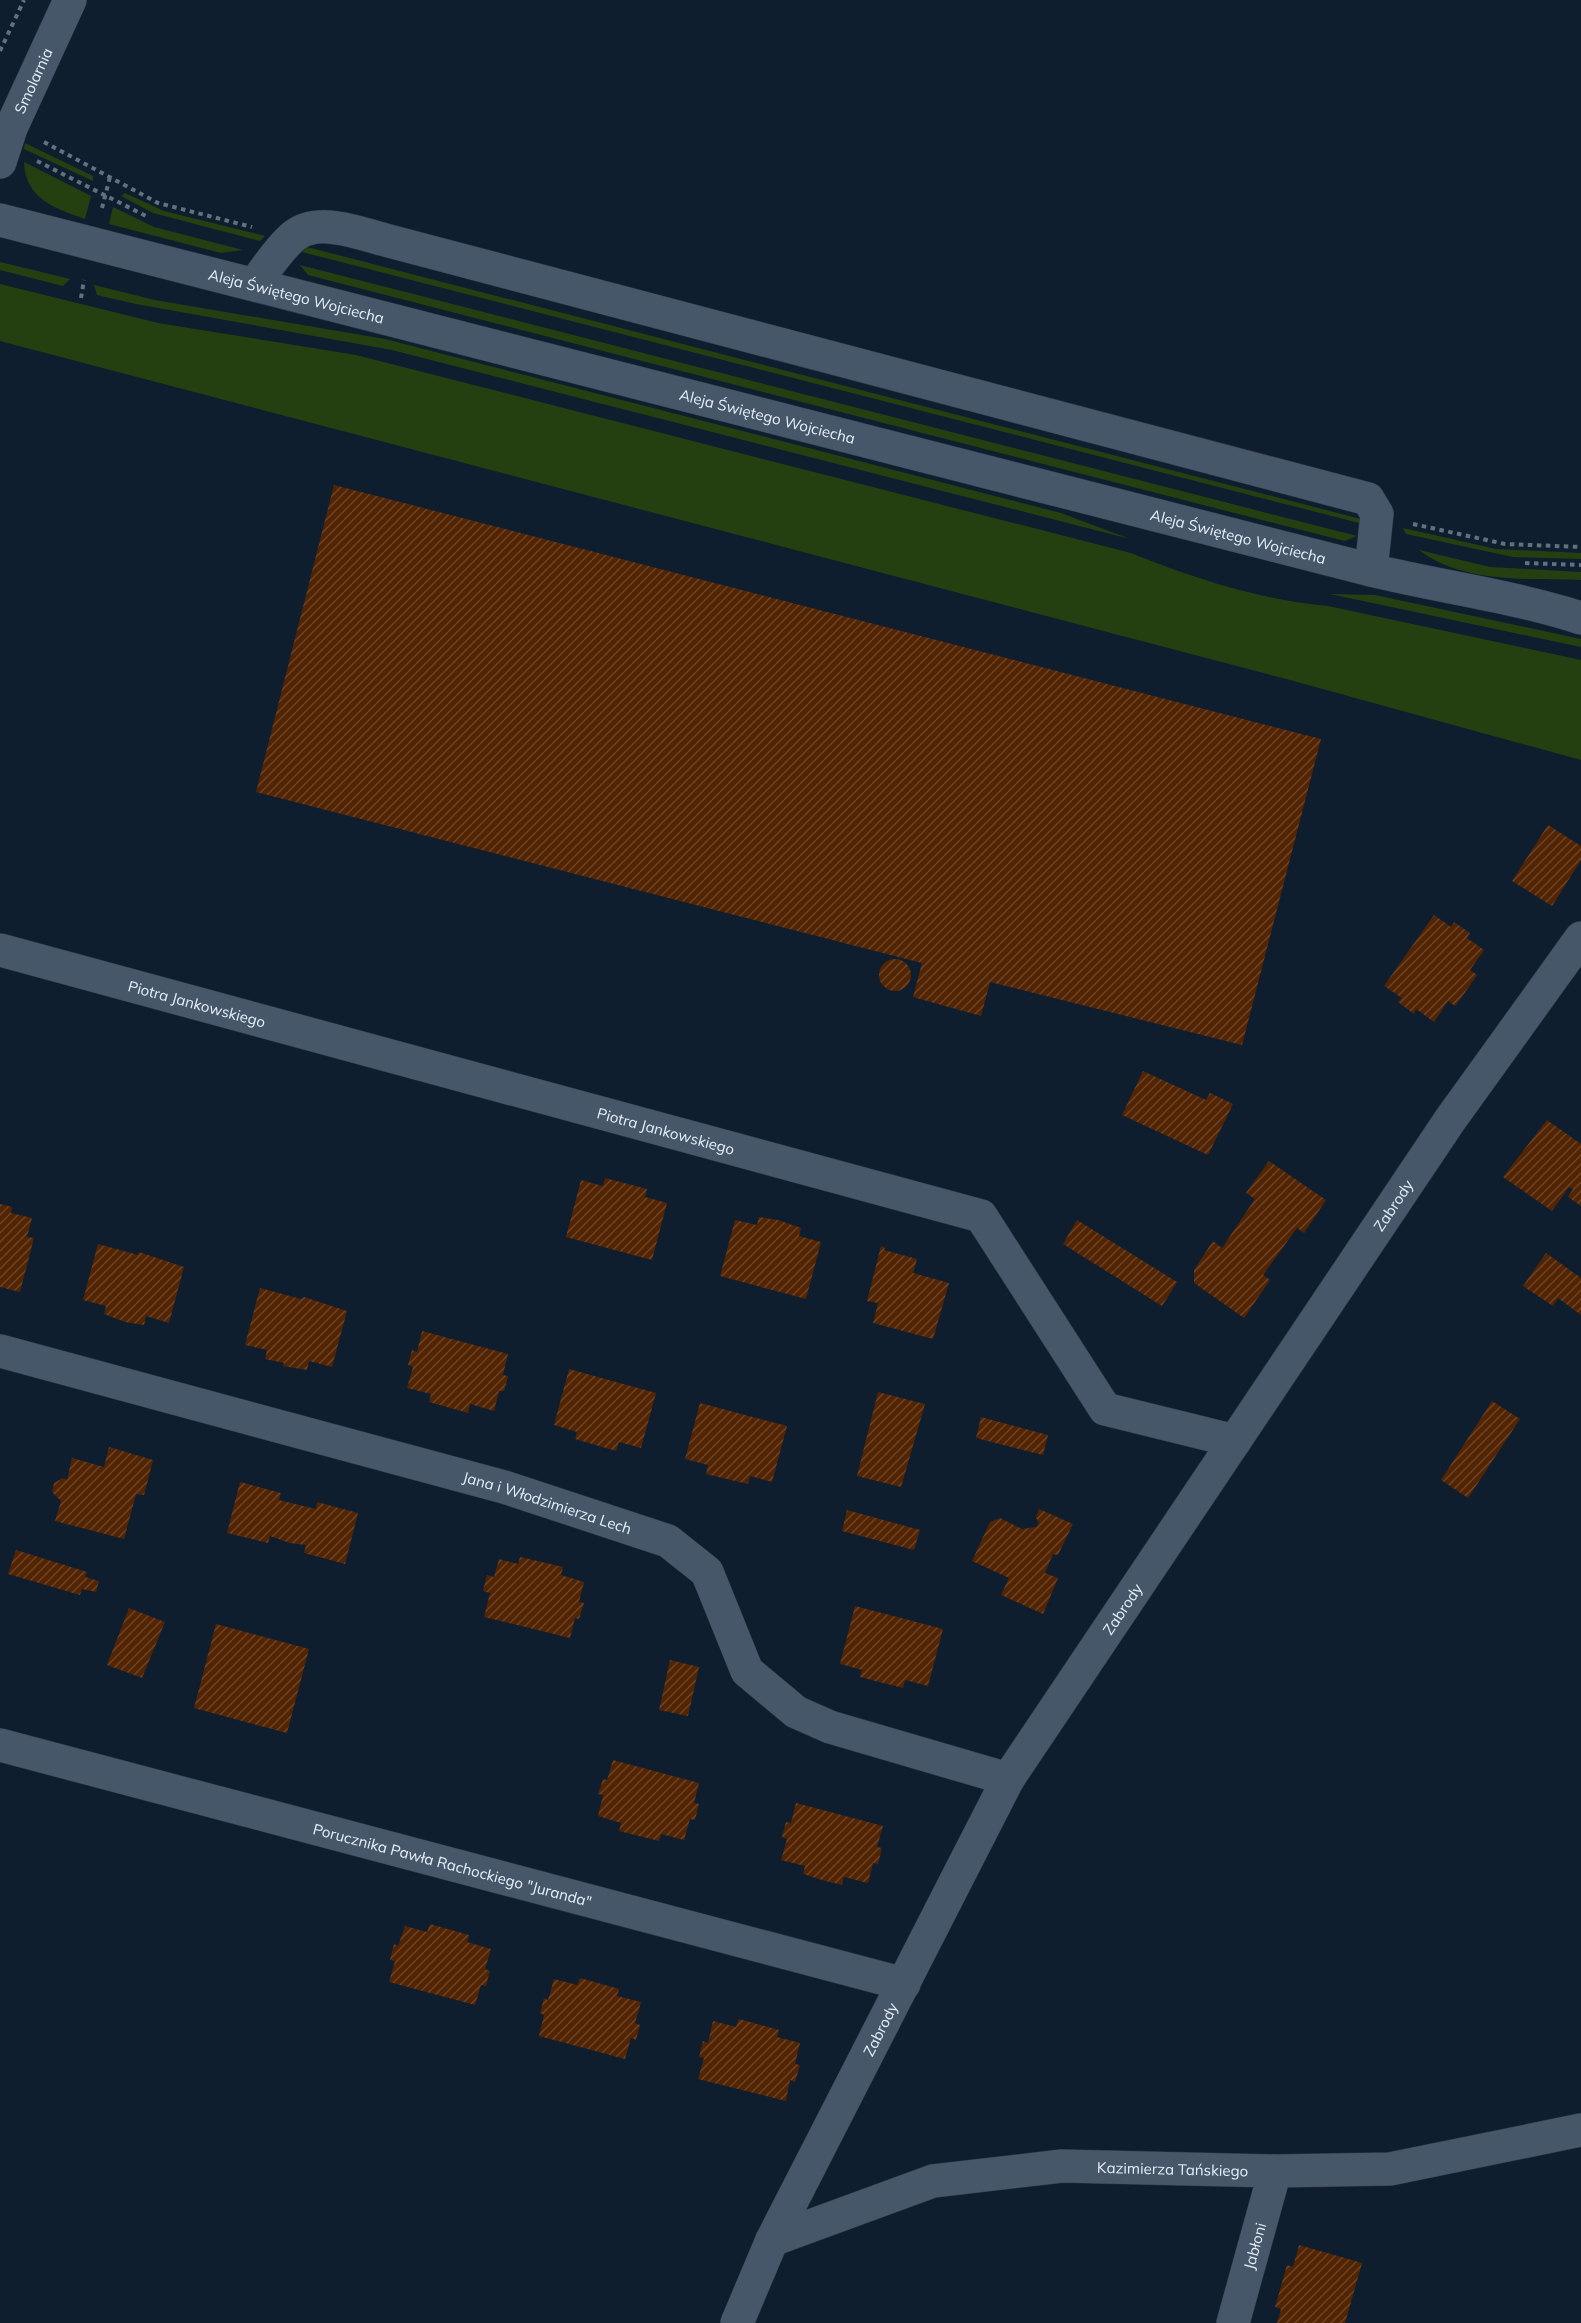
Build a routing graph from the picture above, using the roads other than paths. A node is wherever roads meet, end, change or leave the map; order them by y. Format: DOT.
graph roads {
  1 [pos="70,0"];
  2 [pos="0,162"];
  3 [pos="0,220"];
  4 [pos="255,283"];
  5 [pos="1371,570"];
  6 [pos="1581,602"];
  7 [pos="1536,604"];
  8 [pos="1581,618"];
  9 [pos="1581,938"];
  10 [pos="0,950"];
  11 [pos="0,1351"];
  12 [pos="1234,1441"];
  13 [pos="0,1745"];
  14 [pos="1008,1779"];
  15 [pos="904,1984"];
  16 [pos="1581,2130"];
  17 [pos="1275,2171"];
  18 [pos="772,2240"];
  19 [pos="737,2323"];
  20 [pos="1233,2323"];
  1 -- 2 [label="street, Smolarnia"];
  3 -- 4 [label="street, Aleja Świętego Wojciecha"];
  4 -- 5 [label="street, Aleja Świętego Wojciecha"];
  4 -- 5 [label="street"];
  5 -- 7 [label="street, Aleja Świętego Wojciecha"];
  6 -- 7 [label="street, Aleja Świętego Wojciecha"];
  7 -- 8 [label="street, Aleja Świętego Wojciecha"];
  9 -- 12 [label="street, Zabrody"];
  10 -- 12 [label="street, Piotra Jankowskiego"];
  11 -- 14 [label="street, Jana i Włodzimierza Lech"];
  12 -- 14 [label="street, Zabrody"];
  13 -- 15 [label="street, Porucznika Pawła Rachockiego \"Juranda\""];
  14 -- 15 [label="street, Zabrody"];
  15 -- 18 [label="street, Zabrody"];
  16 -- 17 [label="street, Kazimierza Tańskiego"];
  17 -- 18 [label="street, Kazimierza Tańskiego"];
  17 -- 20 [label="street, Jabłoni"];
  18 -- 19 [label="street, Zabrody"];
}
